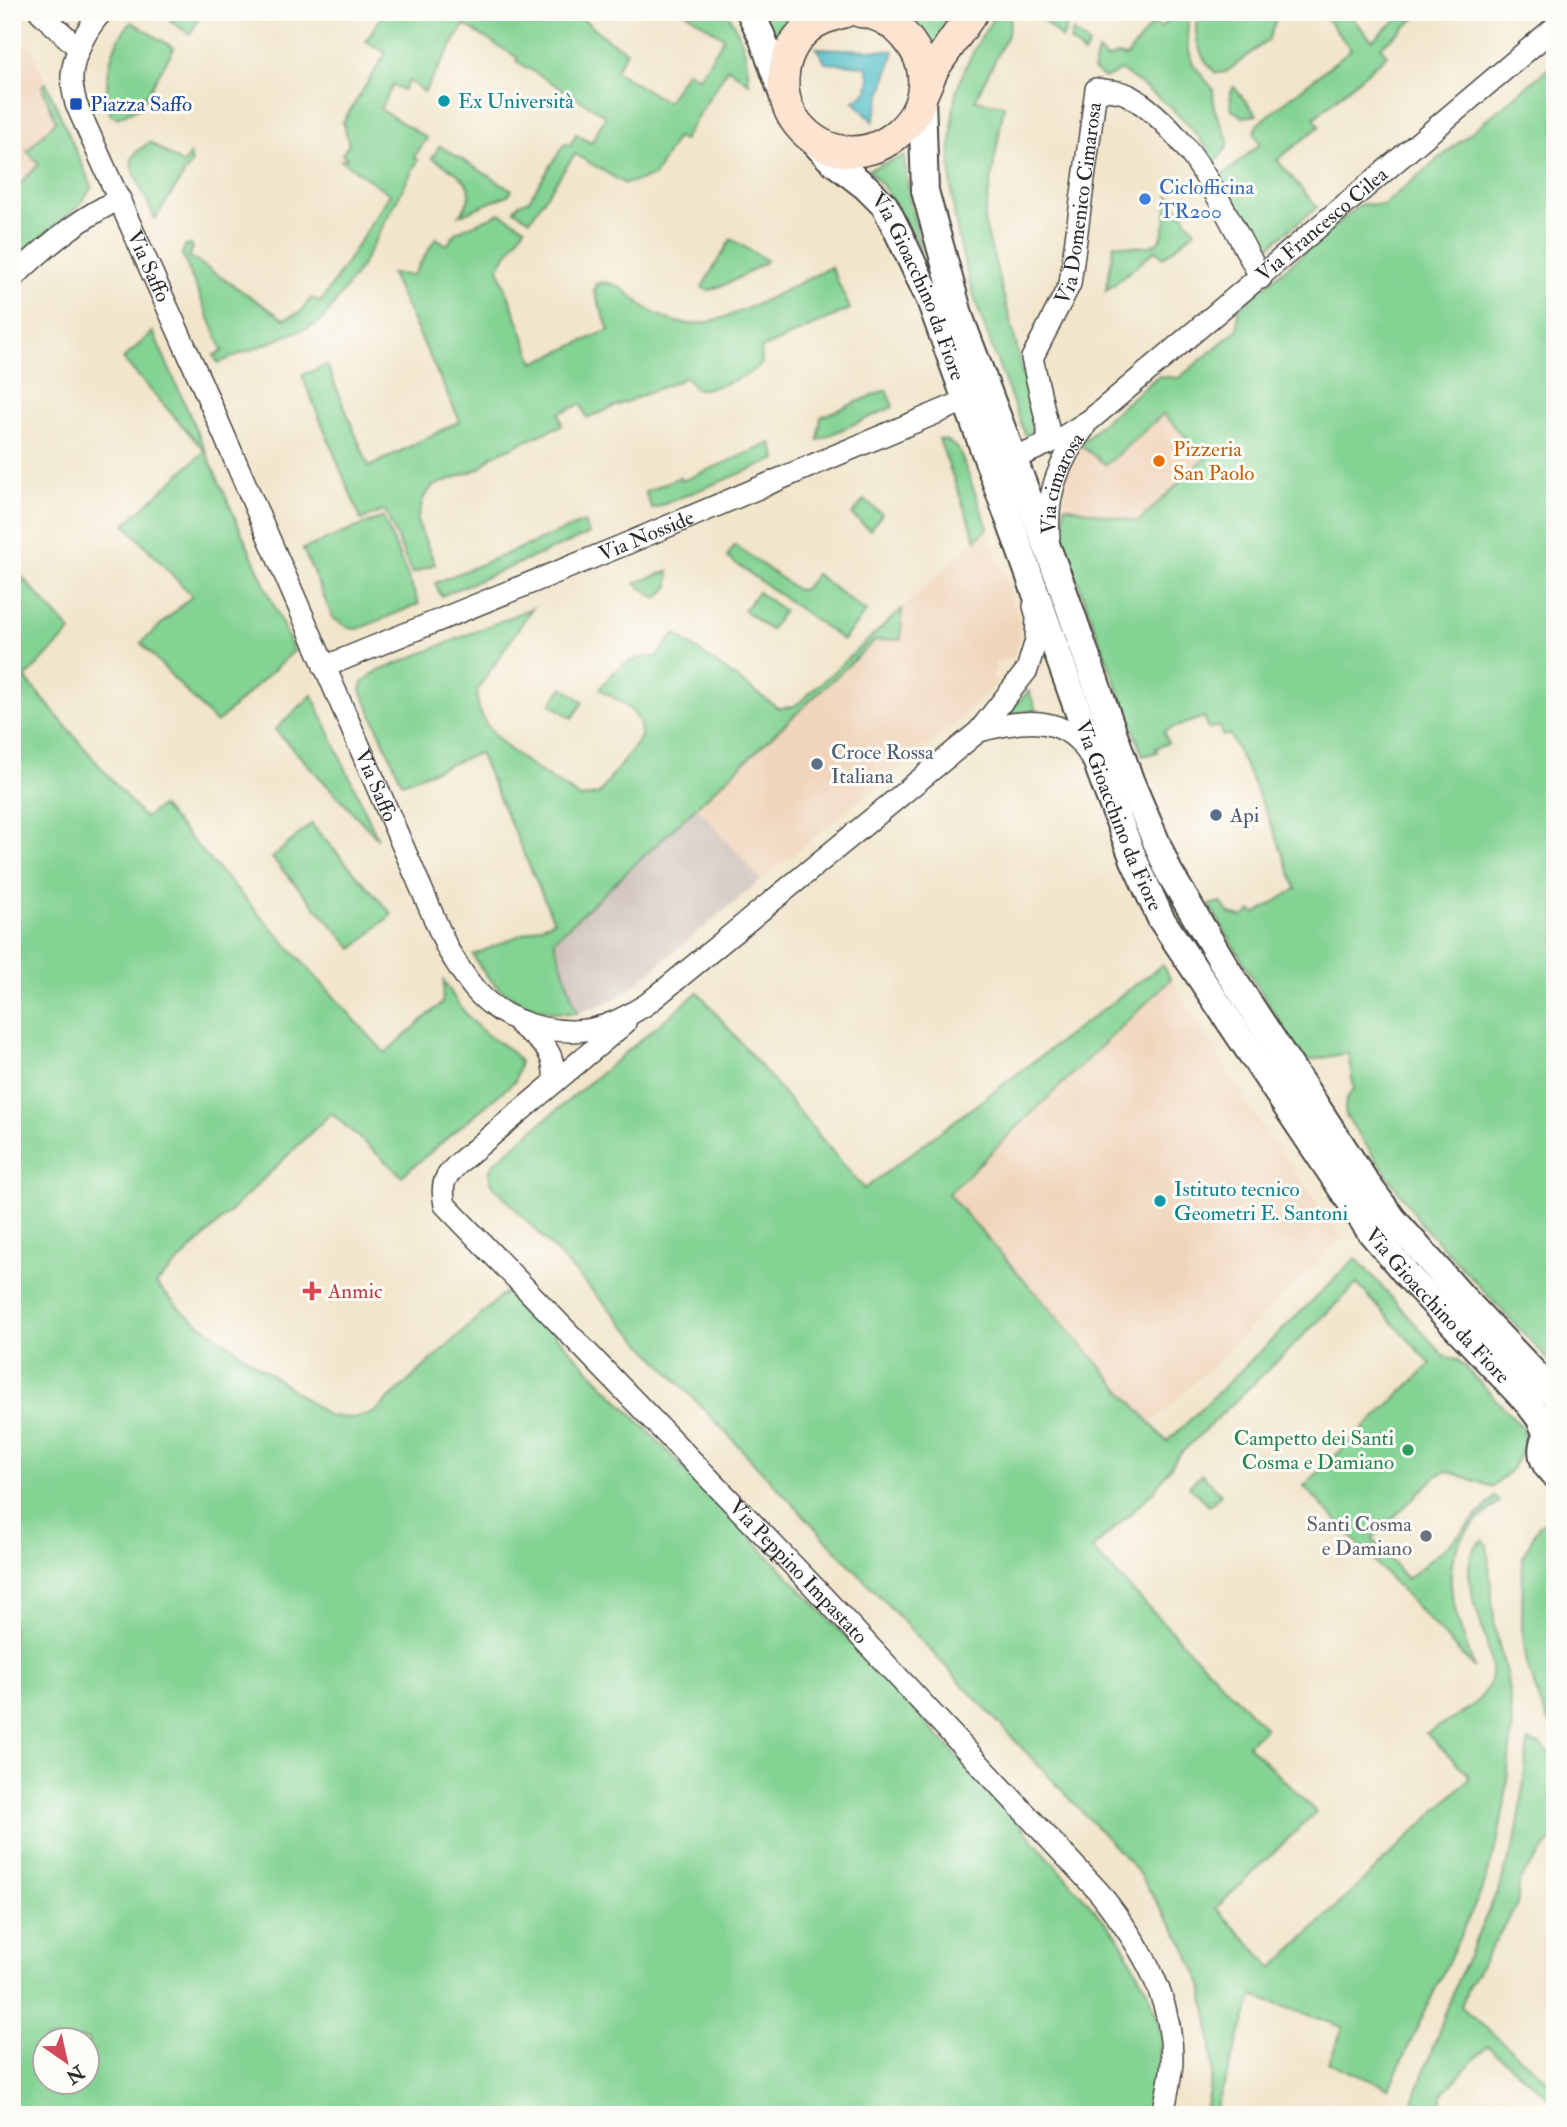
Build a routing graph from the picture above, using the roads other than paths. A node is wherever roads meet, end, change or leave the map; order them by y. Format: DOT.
graph roads {
  1 [pos="40,12"];
  2 [pos="102,12"];
  3 [pos="750,12"];
  4 [pos="845,12"];
  5 [pos="859,12"];
  6 [pos="973,12"];
  7 [pos="1555,27"];
  8 [pos="79,49"];
  9 [pos="922,96"];
  10 [pos="789,110"];
  11 [pos="808,136"];
  12 [pos="120,199"];
  13 [pos="1261,278"];
  14 [pos="12,279"];
  15 [pos="967,400"];
  16 [pos="1090,421"];
  17 [pos="1048,444"];
  18 [pos="1013,458"];
  19 [pos="1050,553"];
  20 [pos="1025,565"];
  21 [pos="324,667"];
  22 [pos="979,731"];
  23 [pos="1105,785"];
  24 [pos="648,1004"];
  25 [pos="515,1020"];
  26 [pos="554,1081"];
  27 [pos="1555,1395"];
  28 [pos="1551,1430"];
  29 [pos="1555,1475"];
  30 [pos="1163,2115"];
  1 -- 8 [label="street"];
  2 -- 8 [label="street, Via Saffo"];
  3 -- 10 [label="street"];
  4 -- 10 [label="main road"];
  5 -- 9 [label="main road"];
  6 -- 9 [label="main road"];
  7 -- 13 [label="street, Via Francesco Cilea"];
  8 -- 12 [label="street, Via Saffo"];
  9 -- 11 [label="main road"];
  9 -- 18 [label="street, Via Gioacchino da Fiore"];
  10 -- 11 [label="main road"];
  11 -- 15 [label="street, Via Gioacchino da Fiore"];
  12 -- 14 [label="street"];
  12 -- 21 [label="street, Via Saffo"];
  13 -- 16 [label="street, Via Francesco Cilea"];
  13 -- 17 [label="street, Via Domenico Cimarosa"];
  15 -- 20 [label="street, Via Gioacchino da Fiore"];
  15 -- 21 [label="street, Via Nosside"];
  16 -- 17 [label="street"];
  16 -- 19 [label="street, Via cimarosa"];
  17 -- 18 [label="street"];
  18 -- 19 [label="street, Via Gioacchino da Fiore"];
  19 -- 27 [label="street, Via Gioacchino da Fiore"];
  20 -- 22 [label="street, Via Saffo"];
  20 -- 23 [label="street, Via Gioacchino da Fiore"];
  21 -- 25 [label="street, Via Saffo"];
  22 -- 23 [label="street"];
  22 -- 24 [label="street, Via Saffo"];
  23 -- 28 [label="street, Via Gioacchino da Fiore"];
  24 -- 25 [label="street, Via Saffo"];
  24 -- 26 [label="street, Via Peppino Impastato"];
  25 -- 26 [label="street"];
  26 -- 30 [label="street, Via Peppino Impastato"];
  28 -- 29 [label="street"];
}
